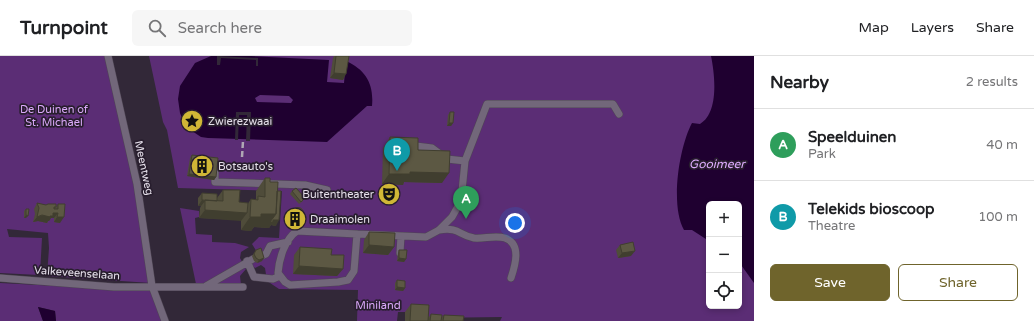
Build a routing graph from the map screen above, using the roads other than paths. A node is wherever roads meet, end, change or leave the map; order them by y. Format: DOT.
graph roads {
  1 [pos="108,56"];
  2 [pos="619,114"];
  3 [pos="416,146"];
  4 [pos="465,161"];
  5 [pos="215,170"];
  6 [pos="326,190"];
  7 [pos="439,230"];
  8 [pos="357,234"];
  9 [pos="401,236"];
  10 [pos="288,242"];
  11 [pos="400,253"];
  12 [pos="261,256"];
  13 [pos="280,276"];
  14 [pos="0,278"];
  15 [pos="511,278"];
  16 [pos="152,286"];
  17 [pos="206,286"];
  18 [pos="243,287"];
  19 [pos="165,321"];
  1 -- 16 [label="street, Meentweg"];
  2 -- 4 [label="street"];
  3 -- 4 [label="street"];
  4 -- 7 [label="street"];
  5 -- 6 [label="street"];
  7 -- 9 [label="street"];
  7 -- 15 [label="street"];
  8 -- 9 [label="street"];
  8 -- 10 [label="street"];
  8 -- 13 [label="street"];
  9 -- 11 [label="street"];
  10 -- 12 [label="street"];
  10 -- 13 [label="street"];
  13 -- 17 [label="street"];
  14 -- 16 [label="street, Valkeveenselaan"];
  16 -- 17 [label="street, Valkeveenselaan"];
  16 -- 19 [label="street, Meentweg"];
  17 -- 18 [label="street, Valkeveenselaan"];
}
